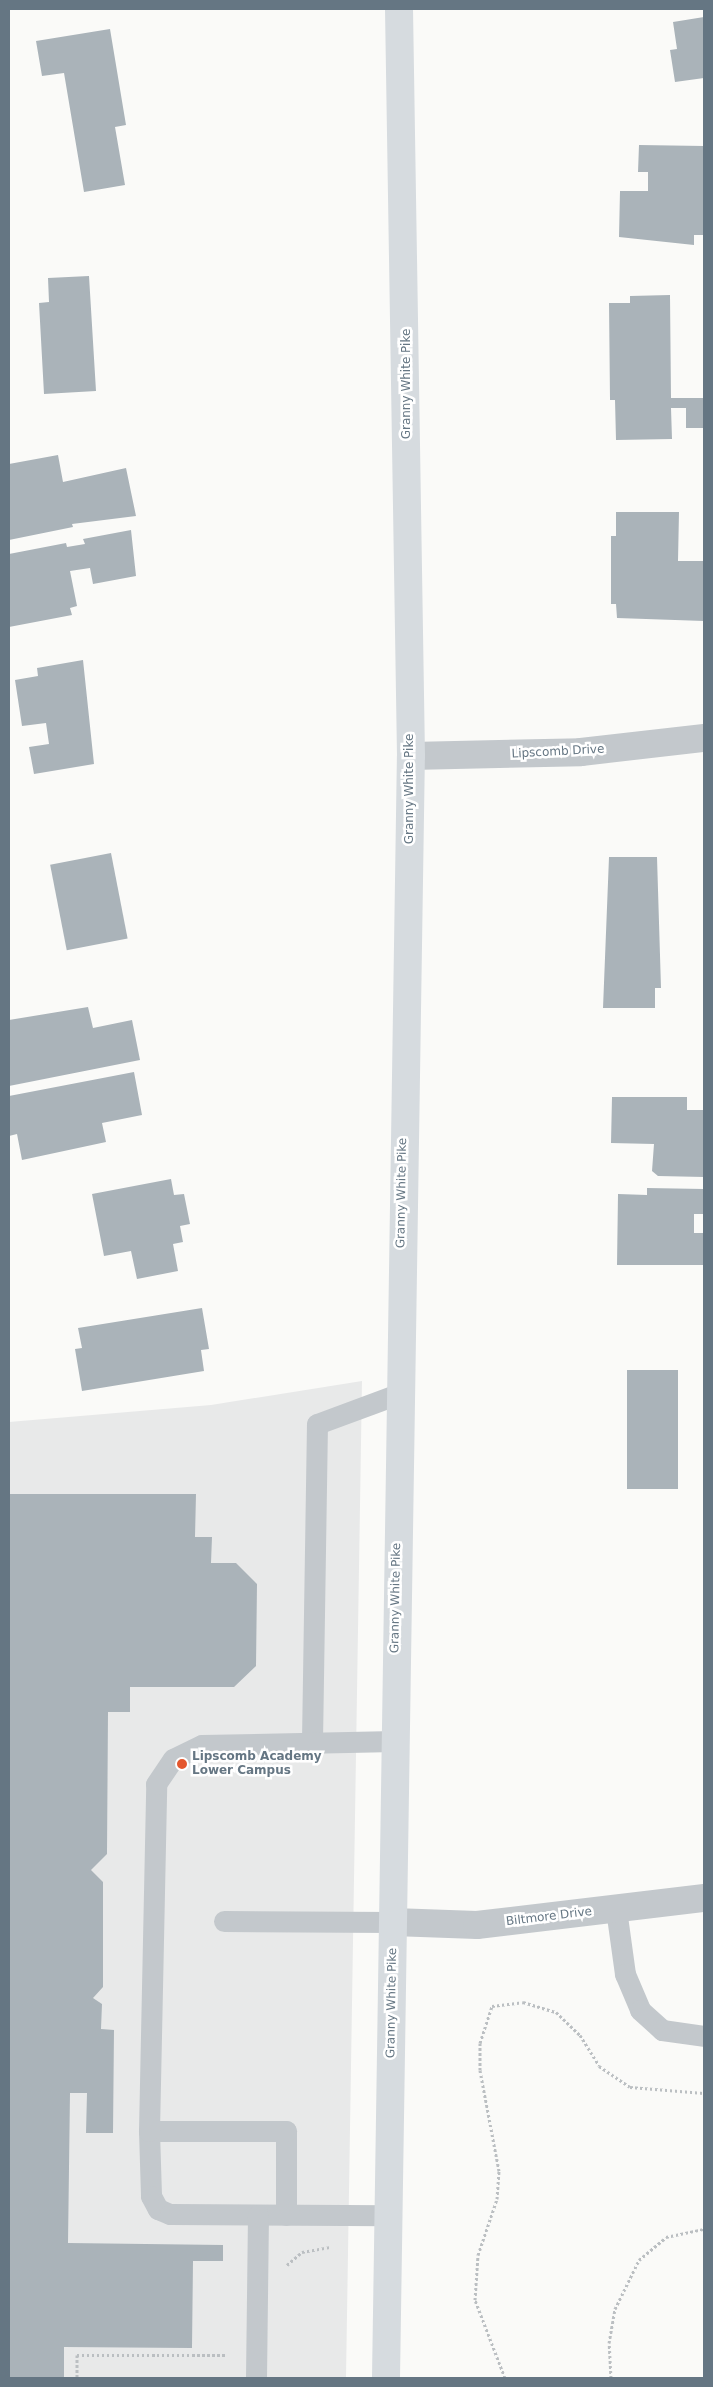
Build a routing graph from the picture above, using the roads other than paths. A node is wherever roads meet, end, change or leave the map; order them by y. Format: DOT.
graph roads {
  1 [pos="399,9"];
  2 [pos="704,738"];
  3 [pos="411,756"];
  4 [pos="398,1394"];
  5 [pos="312,1741"];
  6 [pos="395,1741"];
  7 [pos="704,1898"];
  8 [pos="616,1909"];
  9 [pos="224,1921"];
  10 [pos="393,1922"];
  11 [pos="704,2036"];
  12 [pos="149,2131"];
  13 [pos="258,2215"];
  14 [pos="286,2215"];
  15 [pos="389,2215"];
  16 [pos="256,2378"];
  17 [pos="386,2378"];
  1 -- 3 [label="main road, Granny White Pike"];
  2 -- 3 [label="street, Lipscomb Drive"];
  3 -- 4 [label="main road, Granny White Pike"];
  4 -- 5 [label="lane"];
  4 -- 6 [label="main road, Granny White Pike"];
  5 -- 6 [label="lane"];
  5 -- 12 [label="lane"];
  6 -- 10 [label="main road, Granny White Pike"];
  7 -- 8 [label="street, Biltmore Drive"];
  8 -- 10 [label="street, Biltmore Drive"];
  8 -- 11 [label="lane"];
  9 -- 10 [label="lane"];
  10 -- 15 [label="main road, Granny White Pike"];
  12 -- 13 [label="lane"];
  12 -- 14 [label="lane"];
  13 -- 14 [label="lane"];
  13 -- 16 [label="lane"];
  14 -- 15 [label="lane"];
  15 -- 17 [label="main road, Granny White Pike"];
}
